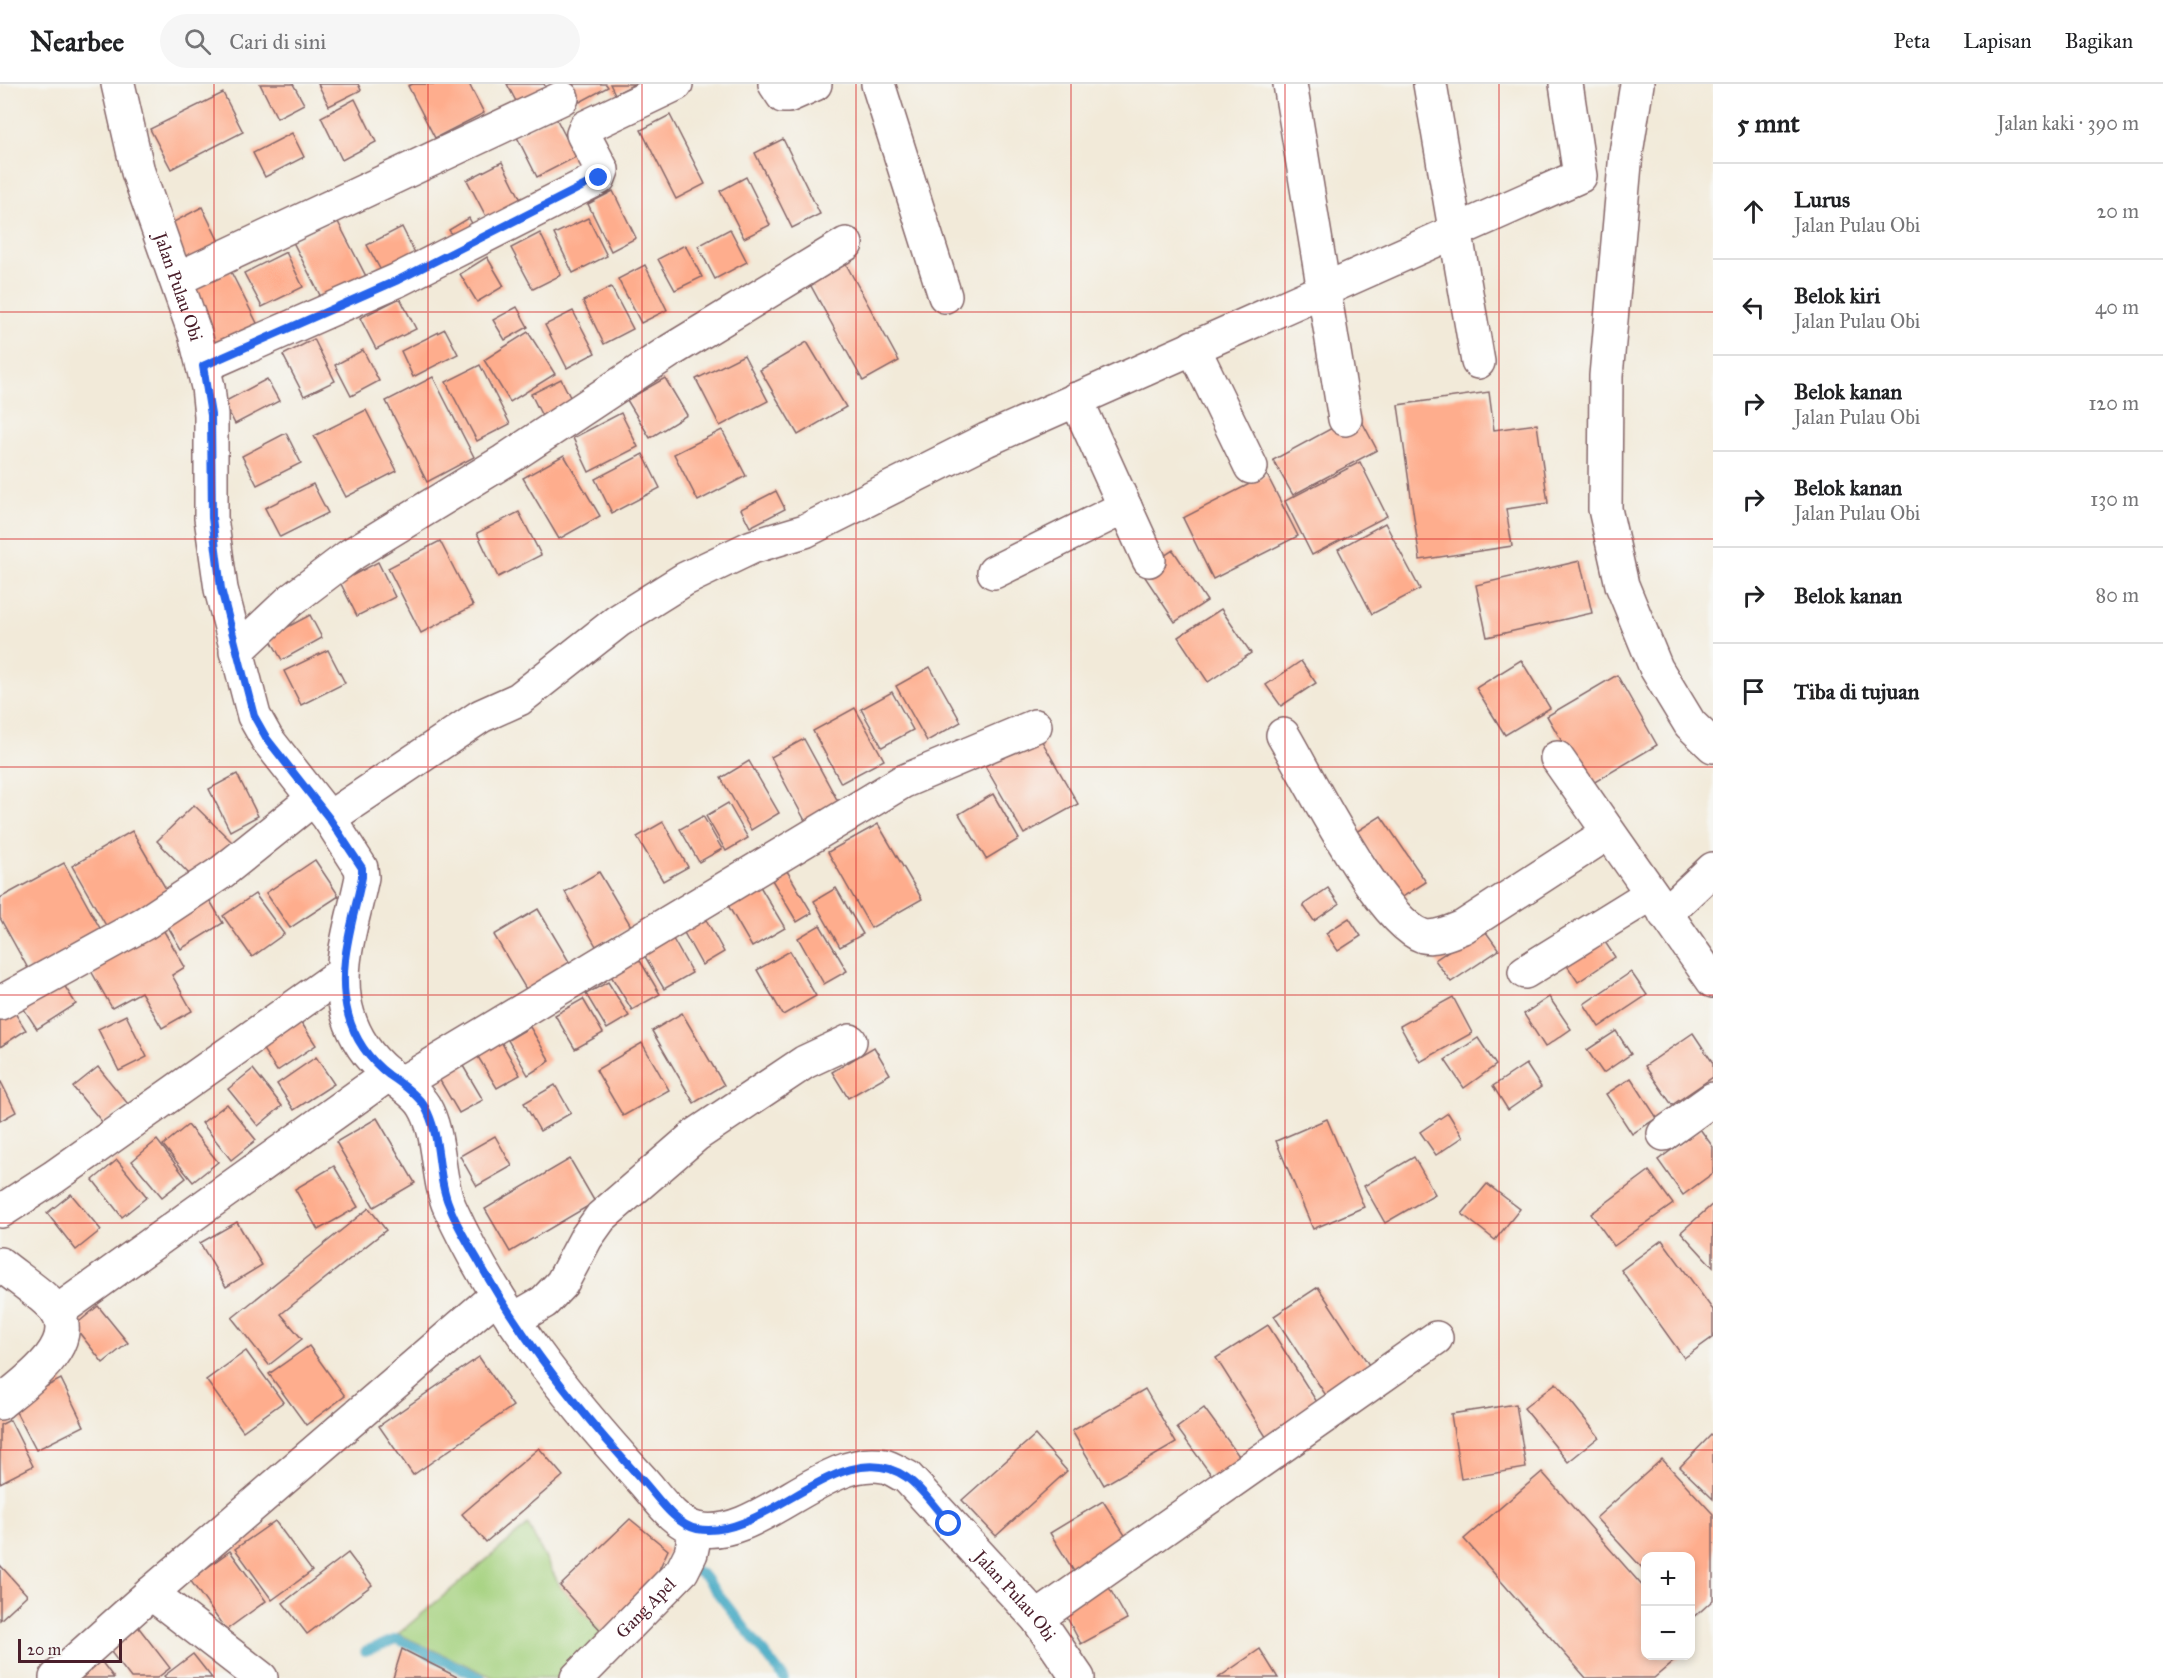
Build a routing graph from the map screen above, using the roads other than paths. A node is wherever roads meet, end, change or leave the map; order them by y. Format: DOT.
graph roads {
  1 [pos="118,84"];
  2 [pos="676,84"];
  3 [pos="775,84"];
  4 [pos="815,84"];
  5 [pos="878,84"];
  6 [pos="1290,84"];
  7 [pos="1430,84"];
  8 [pos="1566,84"];
  9 [pos="1637,84"];
  10 [pos="562,98"];
  11 [pos="1456,231"];
  12 [pos="846,244"];
  13 [pos="177,279"];
  14 [pos="1324,290"];
  15 [pos="945,296"];
  16 [pos="1193,347"];
  17 [pos="1478,362"];
  18 [pos="203,366"];
  19 [pos="1076,399"];
  20 [pos="1345,418"];
  21 [pos="1251,467"];
  22 [pos="1125,507"];
  23 [pos="1149,560"];
  24 [pos="994,572"];
  25 [pos="236,652"];
  26 [pos="1035,726"];
  27 [pos="1283,735"];
  28 [pos="1713,746"];
  29 [pos="1557,758"];
  30 [pos="321,809"];
  31 [pos="1608,833"];
  32 [pos="1713,869"];
  33 [pos="1658,904"];
  34 [pos="1525,972"];
  35 [pos="341,974"];
  36 [pos="1713,981"];
  37 [pos="0,1002"];
  38 [pos="850,1041"];
  39 [pos="395,1079"];
  40 [pos="1713,1099"];
  41 [pos="1664,1134"];
  42 [pos="1,1211"];
  43 [pos="0,1264"];
  44 [pos="505,1308"];
  45 [pos="57,1312"];
  46 [pos="1436,1338"];
  47 [pos="0,1403"];
  48 [pos="690,1551"];
  49 [pos="152,1593"];
  50 [pos="1037,1618"];
  51 [pos="56,1678"];
  52 [pos="261,1678"];
  53 [pos="577,1678"];
  54 [pos="1078,1678"];
  1 -- 13 [label="street, Jalan Pulau Obi"];
  2 -- 18 [label="street"];
  3 -- 4 [label="street"];
  5 -- 15 [label="street"];
  6 -- 14 [label="street"];
  7 -- 11 [label="street"];
  8 -- 11 [label="street"];
  9 -- 28 [label="street"];
  10 -- 13 [label="street"];
  11 -- 14 [label="street"];
  11 -- 17 [label="street"];
  12 -- 25 [label="street"];
  13 -- 18 [label="street, Jalan Pulau Obi"];
  14 -- 16 [label="street"];
  14 -- 20 [label="street"];
  16 -- 19 [label="street"];
  16 -- 21 [label="street"];
  18 -- 25 [label="street, Jalan Pulau Obi"];
  19 -- 22 [label="street"];
  19 -- 30 [label="street"];
  22 -- 23 [label="street"];
  22 -- 24 [label="street"];
  25 -- 30 [label="street, Jalan Pulau Obi"];
  26 -- 39 [label="street"];
  27 -- 31 [label="street"];
  29 -- 31 [label="street"];
  30 -- 35 [label="street, Jalan Pulau Obi"];
  30 -- 37 [label="street"];
  31 -- 33 [label="street"];
  32 -- 33 [label="street"];
  33 -- 34 [label="street"];
  33 -- 36 [label="street"];
  35 -- 39 [label="street, Jalan Pulau Obi"];
  35 -- 42 [label="street"];
  38 -- 44 [label="street"];
  39 -- 44 [label="street, Jalan Pulau Obi"];
  39 -- 45 [label="street"];
  40 -- 41 [label="street"];
  43 -- 45 [label="street"];
  44 -- 48 [label="street, Jalan Pulau Obi"];
  44 -- 49 [label="street"];
  45 -- 47 [label="street"];
  46 -- 50 [label="street"];
  48 -- 50 [label="street, Jalan Pulau Obi"];
  48 -- 53 [label="street, Gang Apel"];
  49 -- 51 [label="street"];
  49 -- 52 [label="street"];
  50 -- 54 [label="street, Jalan Pulau Obi"];
}
